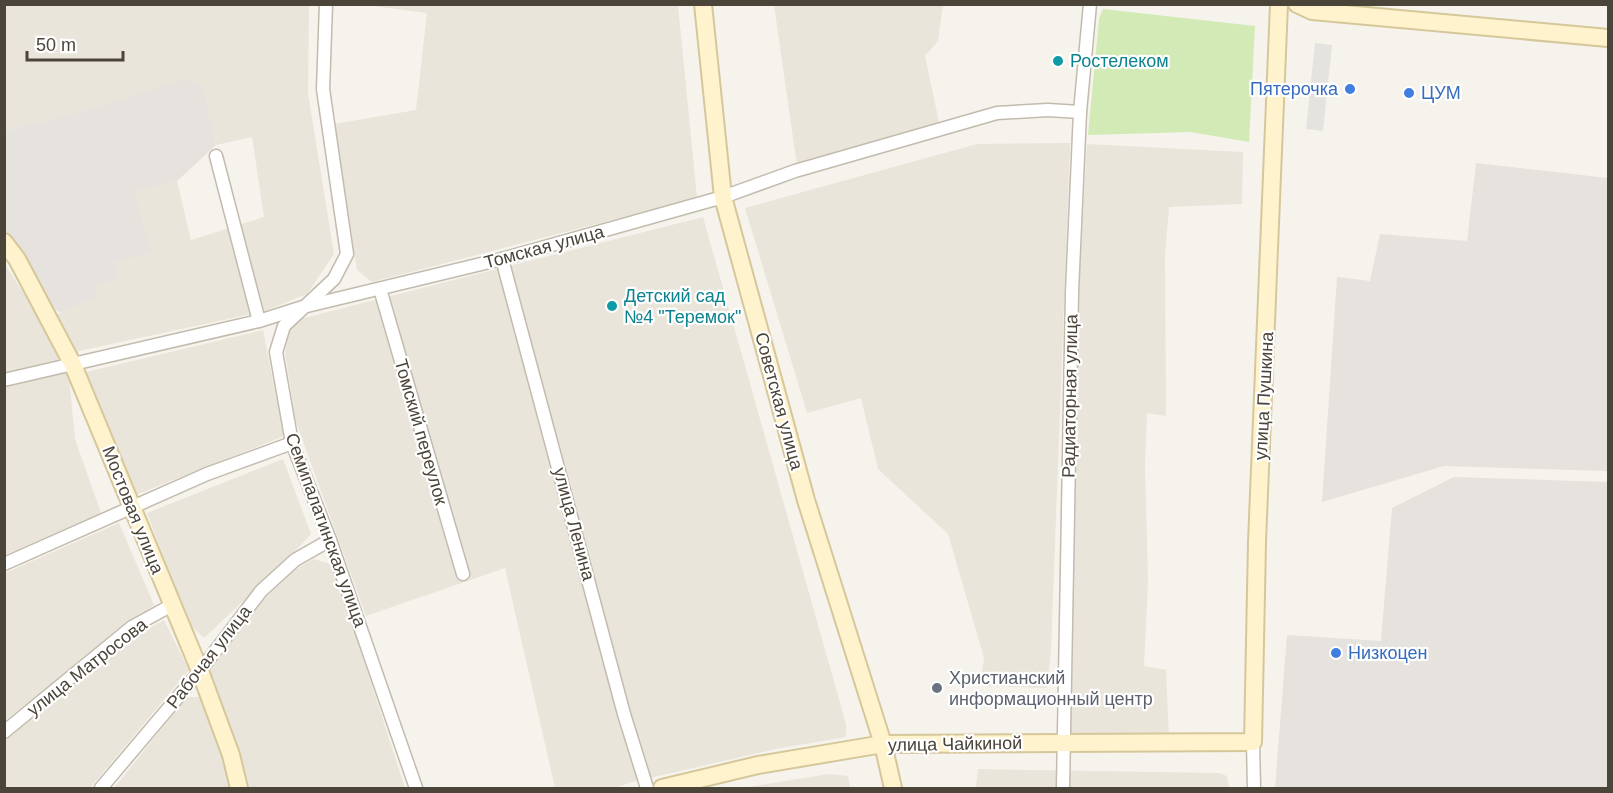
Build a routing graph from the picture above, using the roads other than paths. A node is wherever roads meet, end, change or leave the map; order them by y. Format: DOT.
graph roads {
  1 [pos="326,4"];
  2 [pos="704,4"];
  3 [pos="1090,4"];
  4 [pos="1279,4"];
  5 [pos="1297,4"];
  6 [pos="1608,38"];
  7 [pos="1080,112"];
  8 [pos="216,156"];
  9 [pos="723,197"];
  10 [pos="4,242"];
  11 [pos="502,259"];
  12 [pos="380,289"];
  13 [pos="303,307"];
  14 [pos="259,321"];
  15 [pos="73,365"];
  16 [pos="4,380"];
  17 [pos="291,443"];
  18 [pos="132,507"];
  19 [pos="330,540"];
  20 [pos="4,564"];
  21 [pos="463,574"];
  22 [pos="172,605"];
  23 [pos="200,670"];
  24 [pos="4,732"];
  25 [pos="1253,742"];
  26 [pos="1063,743"];
  27 [pos="883,744"];
  28 [pos="101,789"];
  29 [pos="239,789"];
  30 [pos="417,789"];
  31 [pos="646,789"];
  32 [pos="662,789"];
  33 [pos="893,789"];
  34 [pos="1063,789"];
  35 [pos="1254,789"];
  1 -- 13 [label="street, Семипалатинская улица"];
  2 -- 9 [label="street, Советская улица"];
  3 -- 7 [label="street, Радиаторная улица"];
  4 -- 25 [label="street, улица Пушкина"];
  5 -- 6 [label="street"];
  7 -- 9 [label="street, Томская улица"];
  7 -- 26 [label="street, Радиаторная улица"];
  8 -- 14 [label="street"];
  9 -- 11 [label="street, Томская улица"];
  9 -- 27 [label="street, Советская улица"];
  10 -- 15 [label="street, Мостовая улица"];
  11 -- 12 [label="street, Томская улица"];
  11 -- 31 [label="street, улица Ленина"];
  12 -- 13 [label="street, Томская улица"];
  12 -- 21 [label="street, Томский переулок"];
  13 -- 14 [label="street, Томская улица"];
  13 -- 17 [label="street, Семипалатинская улица"];
  14 -- 15 [label="street, Томская улица"];
  15 -- 16 [label="street, Томская улица"];
  15 -- 18 [label="street, Мостовая улица"];
  17 -- 18 [label="street"];
  17 -- 19 [label="street, Семипалатинская улица"];
  18 -- 20 [label="street"];
  18 -- 22 [label="street, Мостовая улица"];
  19 -- 23 [label="street, Рабочая улица"];
  19 -- 30 [label="street, Семипалатинская улица"];
  22 -- 23 [label="street, Мостовая улица"];
  22 -- 24 [label="street, улица Матросова"];
  23 -- 28 [label="street, Рабочая улица"];
  23 -- 29 [label="street, Мостовая улица"];
  25 -- 26 [label="street, улица Чайкиной"];
  25 -- 35 [label="street, улица Пушкина"];
  26 -- 27 [label="street, улица Чайкиной"];
  26 -- 34 [label="street, Радиаторная улица"];
  27 -- 32 [label="street, улица Чайкиной"];
  27 -- 33 [label="street, Советская улица"];
}
